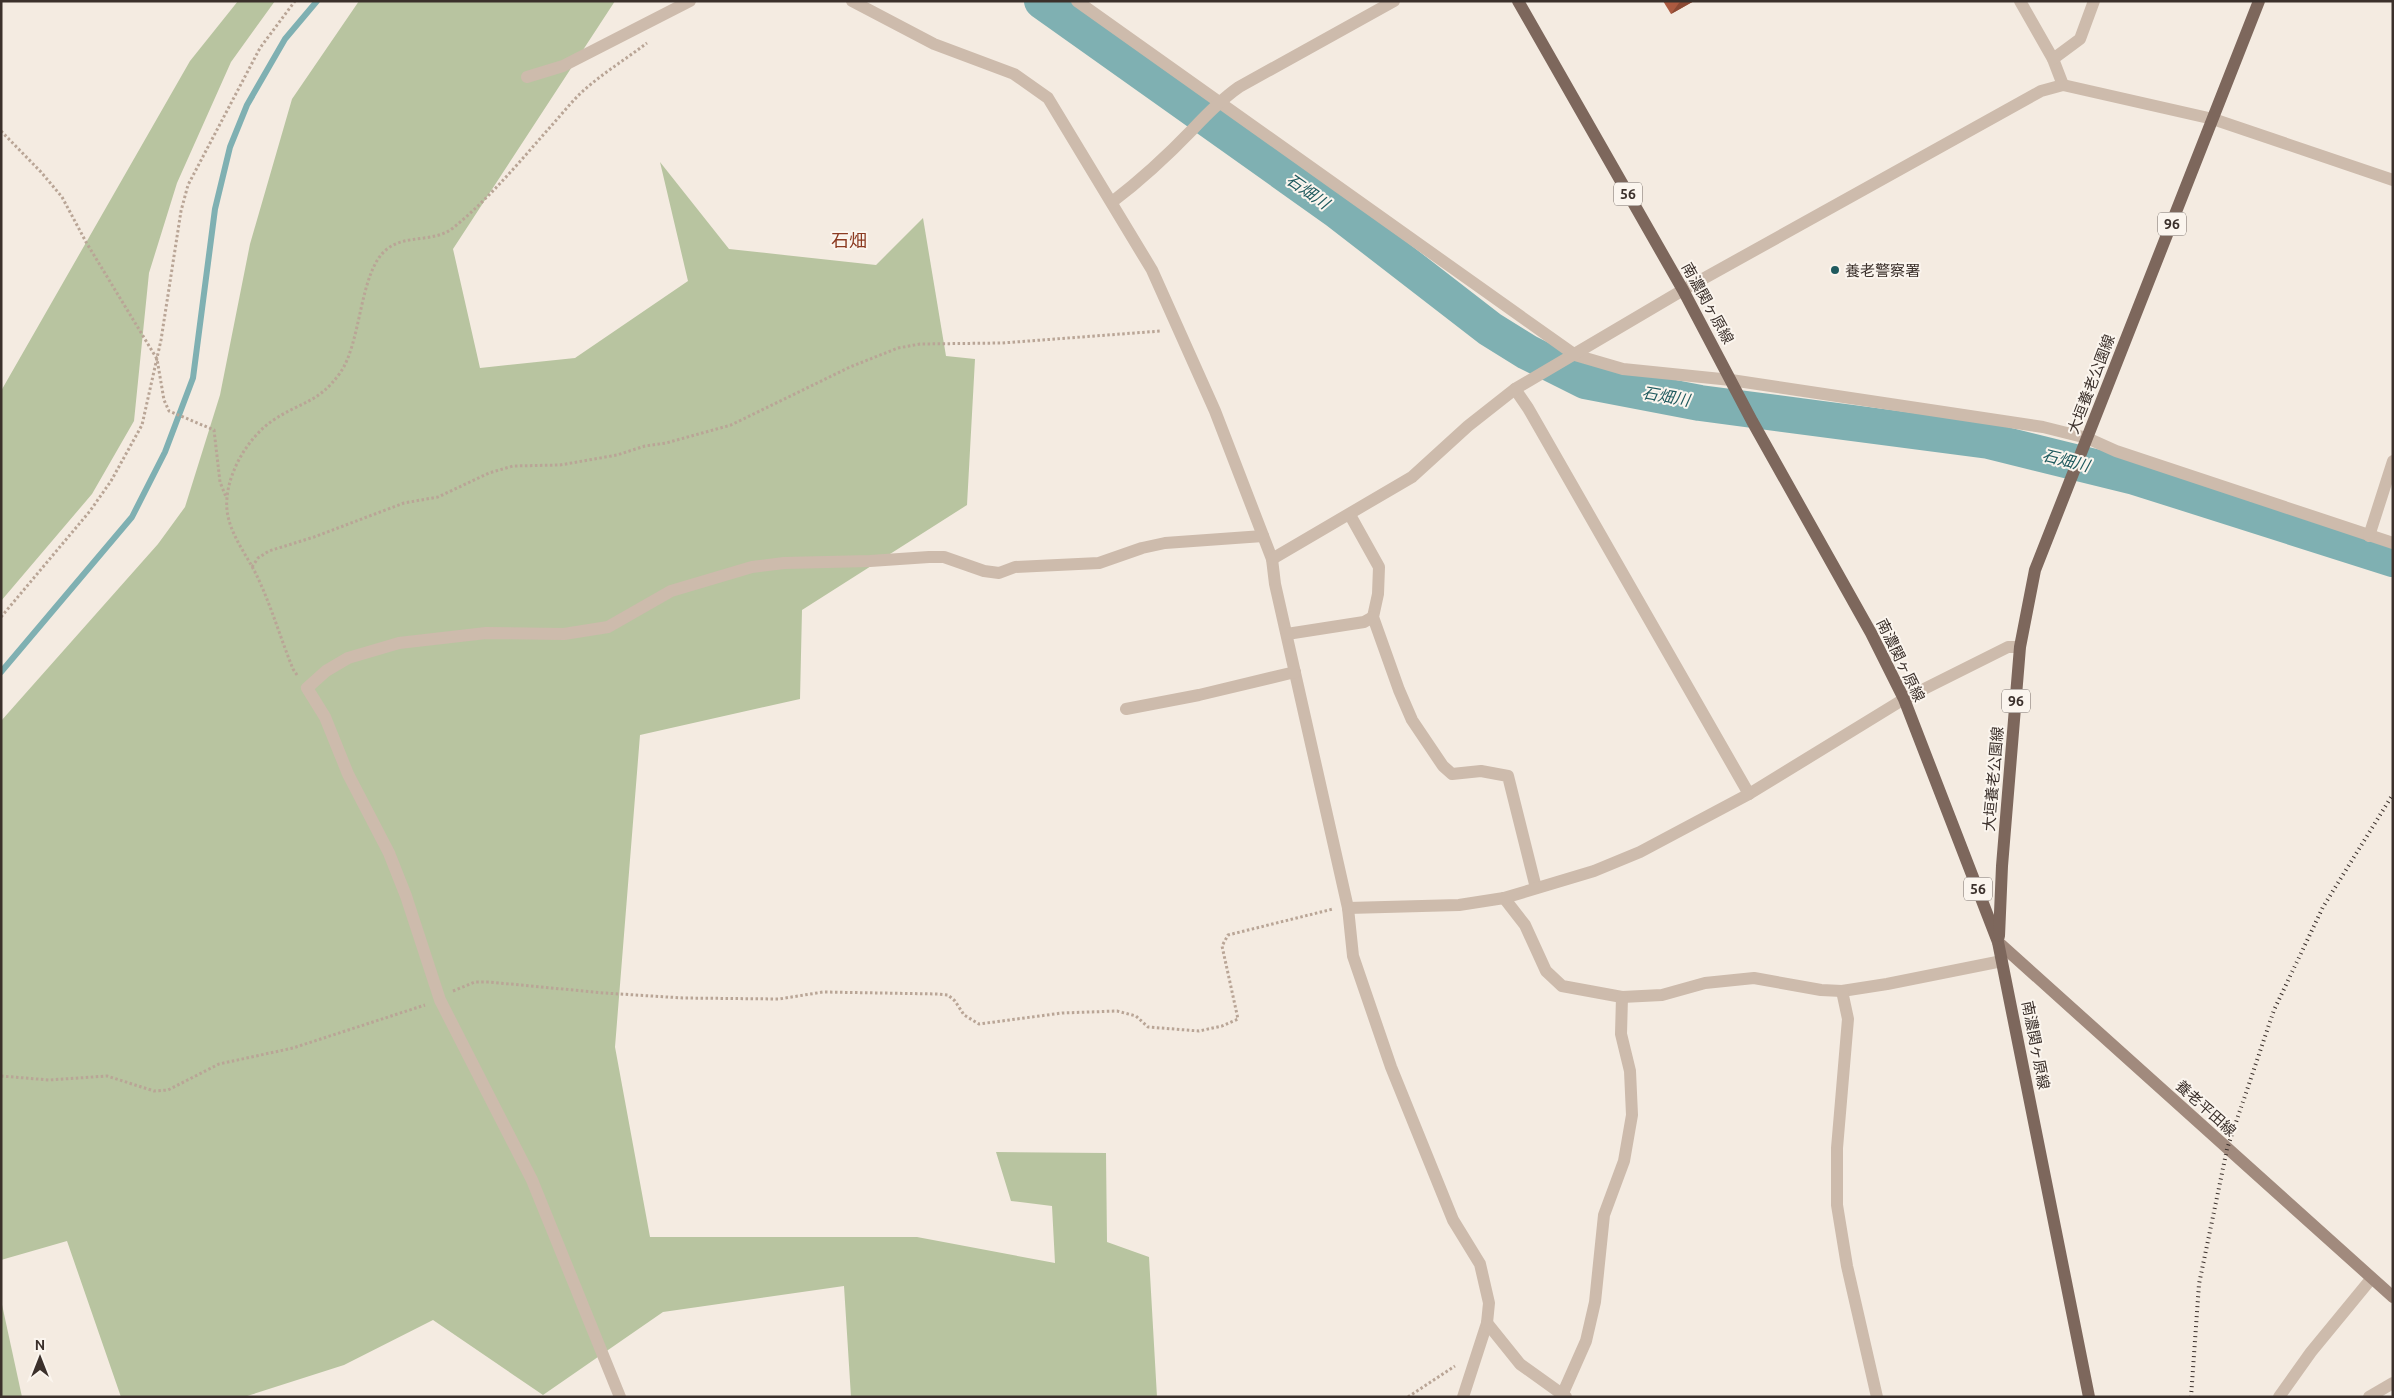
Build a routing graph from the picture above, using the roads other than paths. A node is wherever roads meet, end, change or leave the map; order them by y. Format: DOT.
graph roads {
  1 [pos="690,1"];
  2 [pos="852,1"];
  3 [pos="1077,1"];
  4 [pos="1394,1"];
  5 [pos="1518,1"];
  6 [pos="2020,1"];
  7 [pos="2094,1"];
  8 [pos="2259,1"];
  9 [pos="2053,59"];
  10 [pos="527,77"];
  11 [pos="2063,85"];
  12 [pos="1214,106"];
  13 [pos="2214,119"];
  14 [pos="2393,180"];
  15 [pos="1112,202"];
  16 [pos="1683,290"];
  17 [pos="1571,357"];
  18 [pos="1733,384"];
  19 [pos="1515,389"];
  20 [pos="2086,442"];
  21 [pos="2393,461"];
  22 [pos="1350,515"];
  23 [pos="1263,536"];
  24 [pos="2369,536"];
  25 [pos="2393,543"];
  26 [pos="1272,559"];
  27 [pos="1373,618"];
  28 [pos="1287,634"];
  29 [pos="2020,648"];
  30 [pos="1295,672"];
  31 [pos="1904,699"];
  32 [pos="1126,709"];
  33 [pos="1749,794"];
  34 [pos="1536,888"];
  35 [pos="1504,898"];
  36 [pos="1348,907"];
  37 [pos="1998,942"];
  38 [pos="2002,961"];
  39 [pos="1842,991"];
  40 [pos="1622,997"];
  41 [pos="2371,1279"];
  42 [pos="2393,1297"];
  43 [pos="1487,1323"];
  44 [pos="2393,1383"];
  45 [pos="1564,1395"];
  46 [pos="620,1397"];
  47 [pos="1463,1397"];
  48 [pos="1877,1397"];
  49 [pos="2089,1397"];
  50 [pos="2279,1397"];
  51 [pos="2368,1397"];
  1 -- 10 [label="street"];
  2 -- 15 [label="street"];
  3 -- 12 [label="street"];
  4 -- 12 [label="street"];
  5 -- 16 [label="main road, 南濃関ヶ原線 / 56"];
  6 -- 9 [label="street"];
  7 -- 9 [label="street"];
  8 -- 13 [label="main road, 大垣養老公園線 / 96"];
  9 -- 11 [label="street"];
  11 -- 13 [label="street"];
  11 -- 16 [label="street"];
  12 -- 15 [label="street"];
  12 -- 17 [label="street"];
  13 -- 14 [label="street"];
  13 -- 20 [label="main road, 大垣養老公園線 / 96"];
  15 -- 23 [label="street"];
  16 -- 17 [label="street"];
  16 -- 18 [label="main road, 南濃関ヶ原線 / 56"];
  17 -- 18 [label="street"];
  17 -- 19 [label="street"];
  18 -- 20 [label="street"];
  18 -- 31 [label="main road, 南濃関ヶ原線 / 56"];
  19 -- 22 [label="street"];
  19 -- 33 [label="street"];
  20 -- 24 [label="street"];
  20 -- 29 [label="main road, 大垣養老公園線 / 96"];
  21 -- 24 [label="street"];
  22 -- 26 [label="street"];
  22 -- 27 [label="street"];
  23 -- 26 [label="street"];
  23 -- 46 [label="street"];
  24 -- 25 [label="street"];
  26 -- 28 [label="street"];
  27 -- 28 [label="street"];
  27 -- 34 [label="street"];
  28 -- 30 [label="street"];
  29 -- 31 [label="street"];
  29 -- 37 [label="main road, 大垣養老公園線 / 96"];
  30 -- 32 [label="street"];
  30 -- 36 [label="street"];
  31 -- 33 [label="street"];
  31 -- 37 [label="main road, 南濃関ヶ原線 / 56"];
  33 -- 34 [label="street"];
  34 -- 35 [label="street"];
  35 -- 36 [label="street"];
  35 -- 40 [label="street"];
  36 -- 43 [label="street"];
  37 -- 38 [label="main road, 南濃関ヶ原線 / 56"];
  37 -- 41 [label="main road, 養老平田線"];
  38 -- 39 [label="street"];
  38 -- 49 [label="main road, 南濃関ヶ原線 / 56"];
  39 -- 40 [label="street"];
  39 -- 48 [label="street"];
  40 -- 45 [label="street"];
  41 -- 42 [label="main road, 養老平田線"];
  41 -- 50 [label="street"];
  43 -- 45 [label="street"];
  43 -- 47 [label="street"];
  44 -- 51 [label="street"];
}
